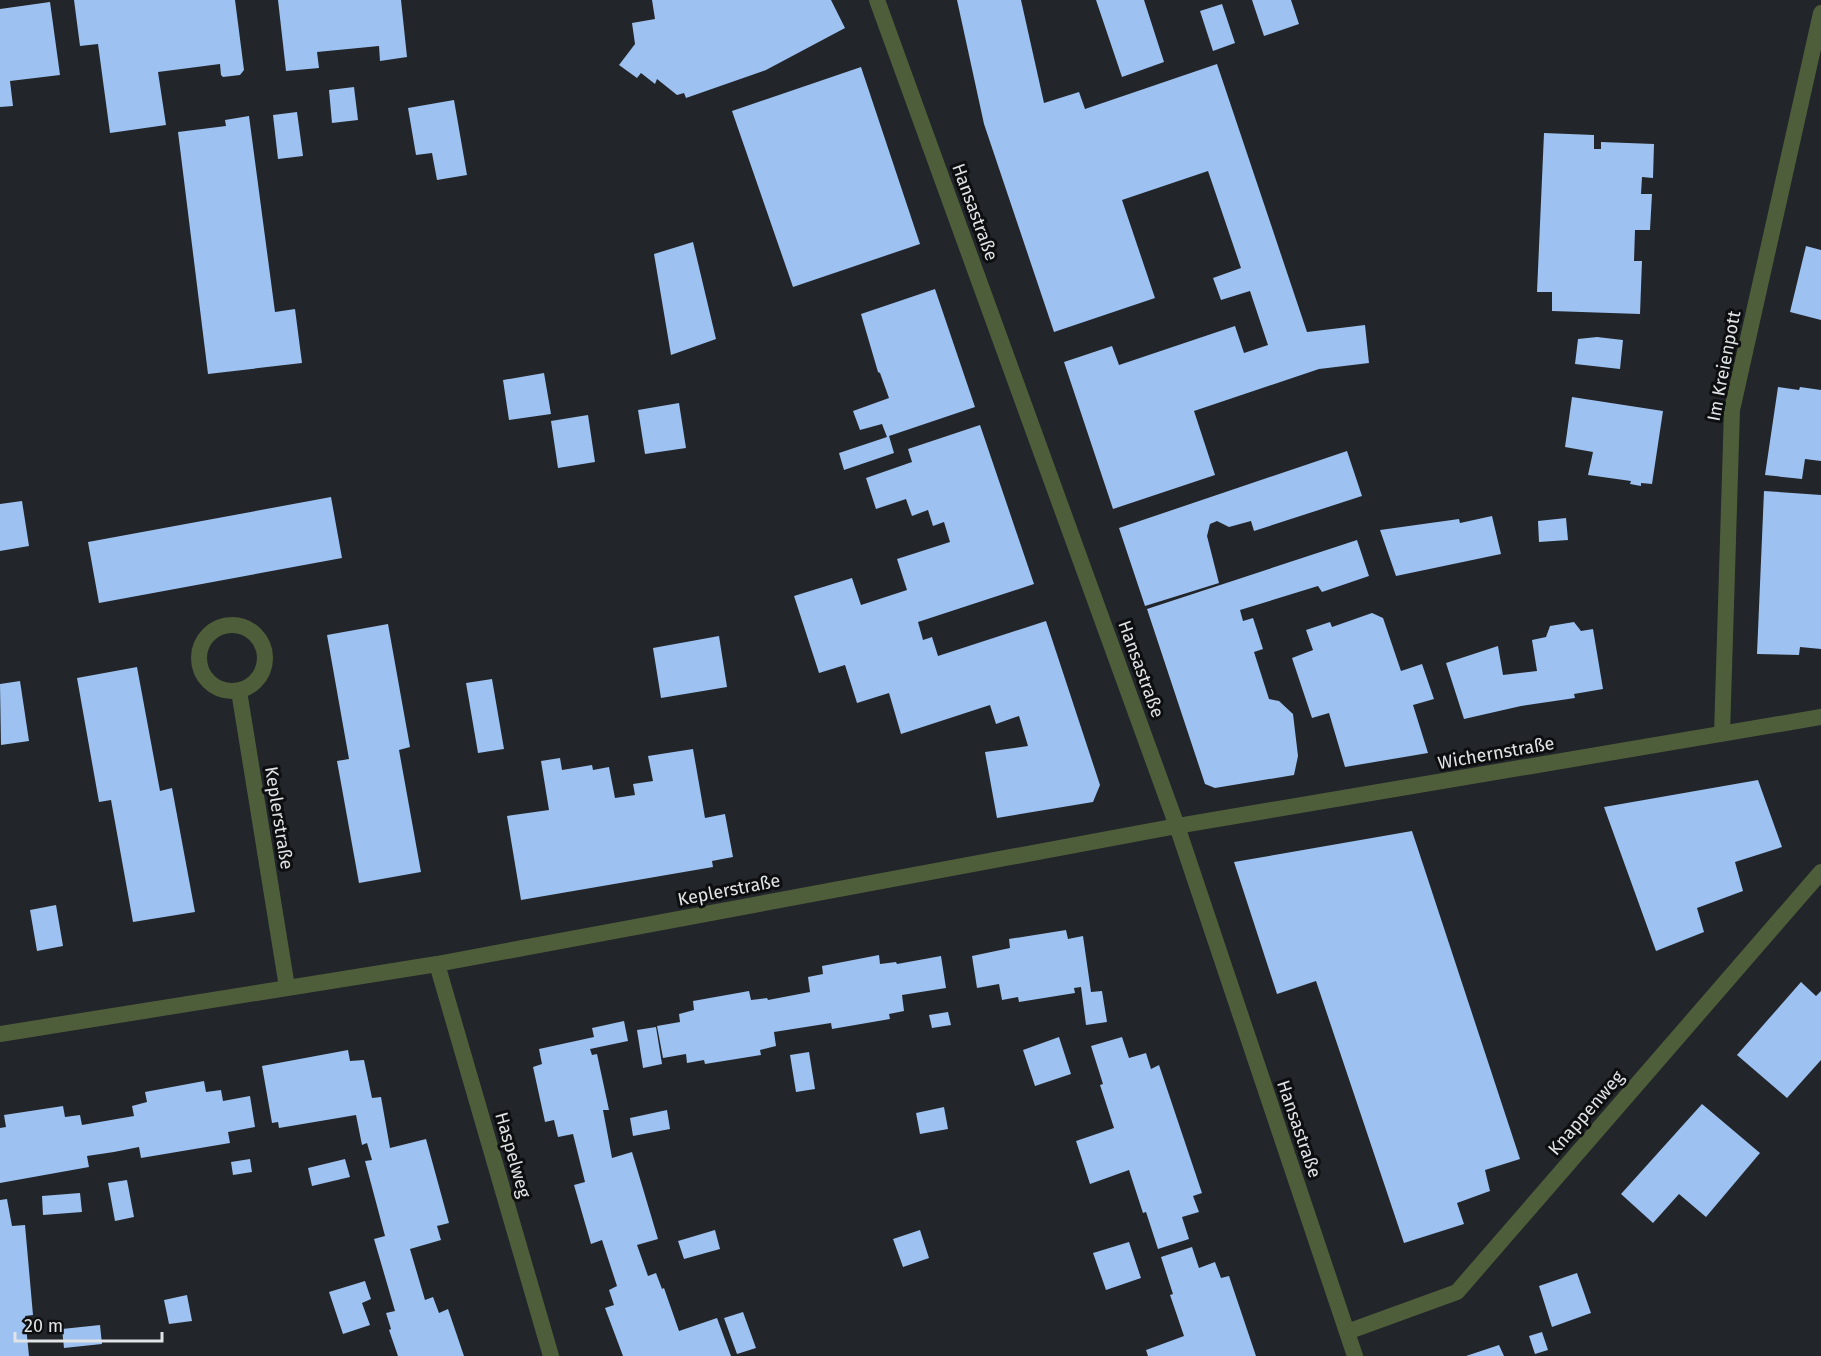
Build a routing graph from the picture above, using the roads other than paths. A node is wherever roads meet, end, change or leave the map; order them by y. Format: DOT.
graph roads {
  1 [pos="876,0"];
  2 [pos="1821,13"];
  3 [pos="239,691"];
  4 [pos="1821,717"];
  5 [pos="1722,734"];
  6 [pos="1177,826"];
  7 [pos="1821,872"];
  8 [pos="437,964"];
  9 [pos="287,987"];
  10 [pos="0,1034"];
  11 [pos="1347,1332"];
  12 [pos="551,1356"];
  13 [pos="1355,1356"];
  1 -- 6 [label="street, Hansastraße"];
  2 -- 5 [label="street, Im Kreienpott"];
  3 -- 3 [label="street"];
  3 -- 9 [label="street, Keplerstraße"];
  4 -- 5 [label="street, Wichernstraße"];
  5 -- 6 [label="street, Wichernstraße"];
  6 -- 8 [label="street, Keplerstraße"];
  6 -- 11 [label="street, Hansastraße"];
  7 -- 11 [label="street, Knappenweg"];
  8 -- 9 [label="street, Keplerstraße"];
  8 -- 12 [label="street, Haspelweg"];
  9 -- 10 [label="street, Keplerstraße"];
  11 -- 13 [label="street, Hansastraße"];
}
